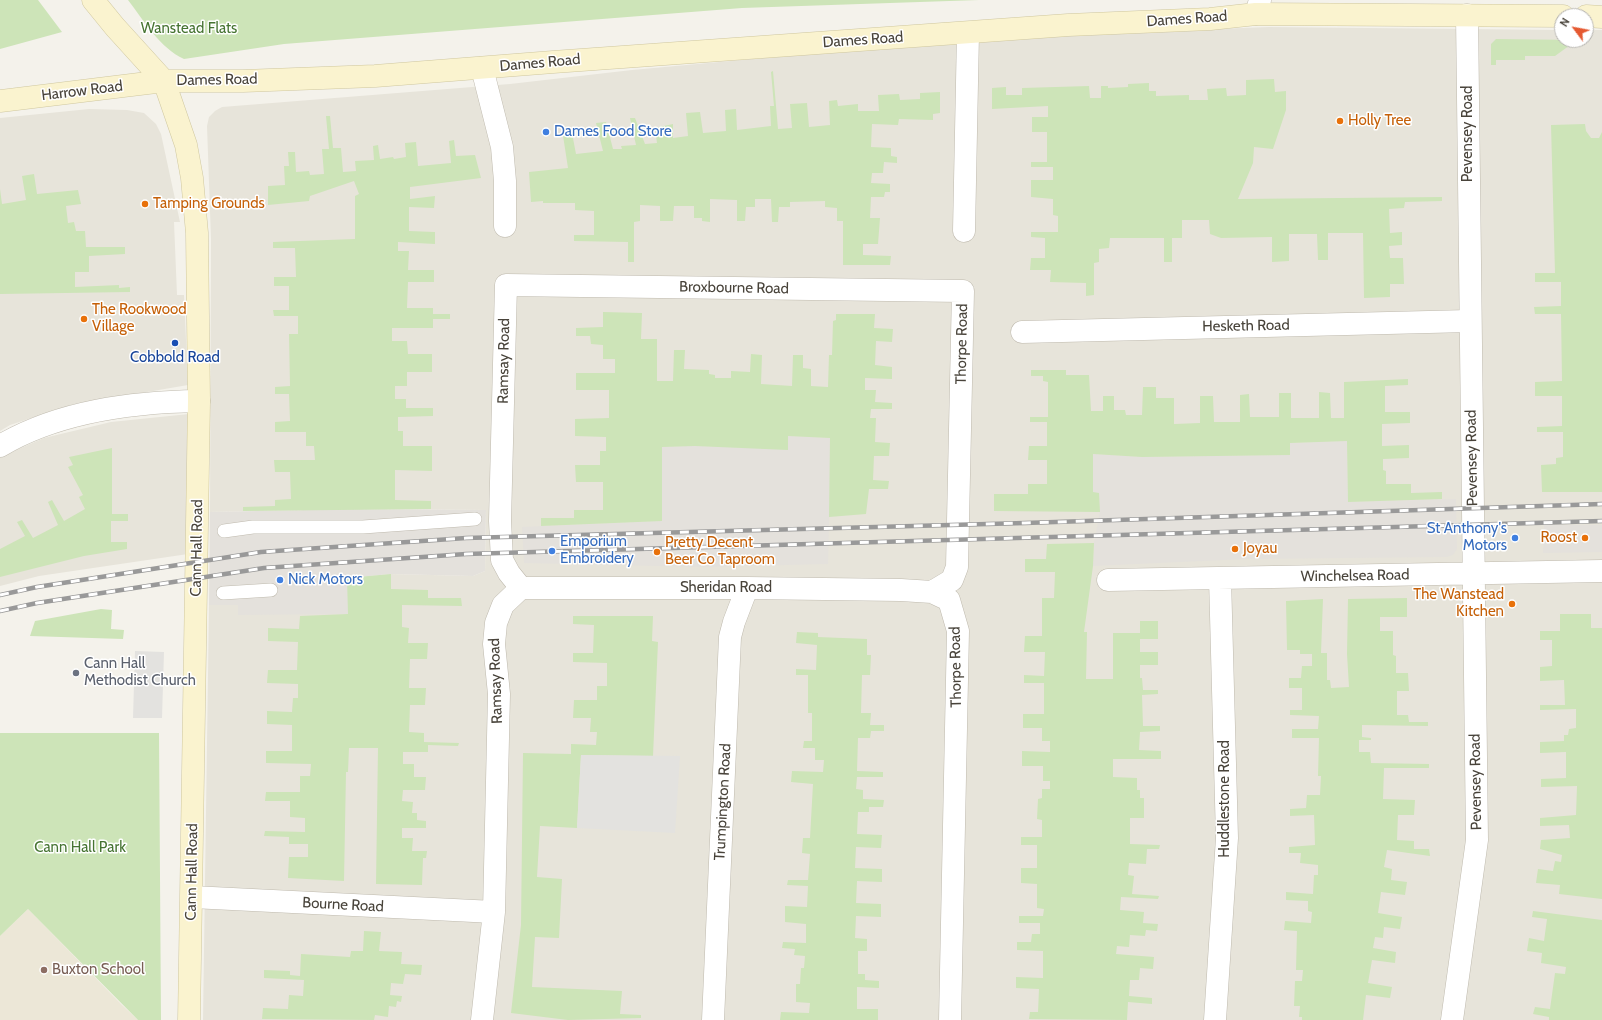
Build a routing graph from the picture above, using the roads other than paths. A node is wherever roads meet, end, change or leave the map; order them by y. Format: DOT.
graph roads {
  1 [pos="93,0"];
  2 [pos="1258,7"];
  3 [pos="1467,14"];
  4 [pos="1554,16"];
  5 [pos="968,32"];
  6 [pos="482,68"];
  7 [pos="164,81"];
  8 [pos="0,101"];
  9 [pos="505,226"];
  10 [pos="964,231"];
  11 [pos="506,285"];
  12 [pos="963,291"];
  13 [pos="1470,321"];
  14 [pos="1022,332"];
  15 [pos="199,401"];
  16 [pos="0,446"];
  17 [pos="475,519"];
  18 [pos="224,531"];
  19 [pos="1602,571"];
  20 [pos="1474,574"];
  21 [pos="1220,578"];
  22 [pos="1108,580"];
  23 [pos="521,588"];
  24 [pos="747,588"];
  25 [pos="271,590"];
  26 [pos="932,592"];
  27 [pos="223,593"];
  28 [pos="192,897"];
  29 [pos="494,912"];
  30 [pos="189,1020"];
  31 [pos="482,1020"];
  32 [pos="713,1020"];
  33 [pos="950,1020"];
  34 [pos="1215,1020"];
  35 [pos="1452,1020"];
  1 -- 7 [label="main road"];
  2 -- 3 [label="main road, Dames Road"];
  2 -- 5 [label="main road, Dames Road"];
  3 -- 4 [label="main road, Dames Road"];
  3 -- 13 [label="street, Pevensey Road"];
  5 -- 6 [label="main road, Dames Road"];
  5 -- 10 [label="street"];
  6 -- 7 [label="main road, Dames Road"];
  6 -- 9 [label="street"];
  7 -- 8 [label="main road, Harrow Road"];
  7 -- 15 [label="main road, Cann Hall Road"];
  11 -- 12 [label="street, Broxbourne Road"];
  11 -- 23 [label="street, Ramsay Road"];
  12 -- 26 [label="street, Thorpe Road"];
  13 -- 14 [label="street, Hesketh Road"];
  13 -- 20 [label="street, Pevensey Road"];
  15 -- 16 [label="street"];
  15 -- 28 [label="main road, Cann Hall Road"];
  17 -- 18 [label="lane"];
  19 -- 20 [label="street, Winchelsea Road"];
  20 -- 21 [label="street, Winchelsea Road"];
  20 -- 35 [label="street, Pevensey Road"];
  21 -- 22 [label="street, Winchelsea Road"];
  21 -- 34 [label="street, Huddlestone Road"];
  23 -- 24 [label="street, Sheridan Road"];
  23 -- 29 [label="street, Ramsay Road"];
  24 -- 26 [label="street, Sheridan Road"];
  24 -- 32 [label="street, Trumpington Road"];
  25 -- 27 [label="lane"];
  26 -- 33 [label="street, Thorpe Road"];
  28 -- 29 [label="street, Bourne Road"];
  28 -- 30 [label="main road, Cann Hall Road"];
  29 -- 31 [label="street, Ramsay Road"];
}
